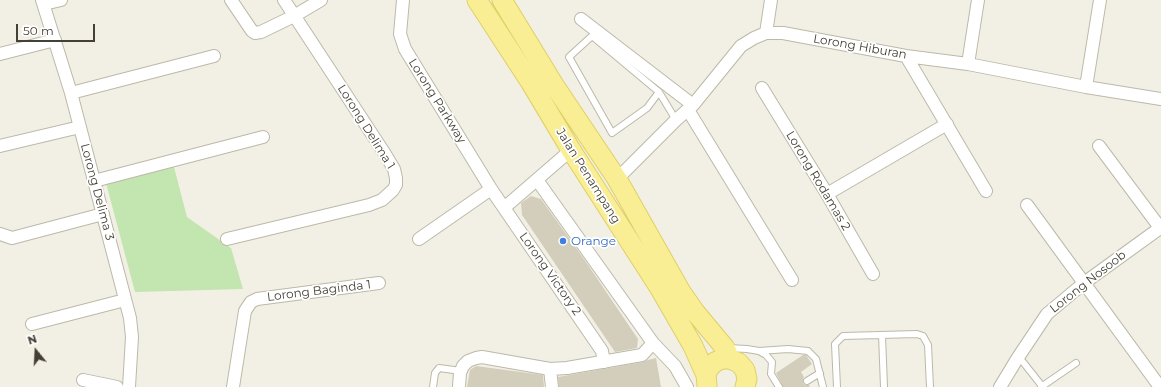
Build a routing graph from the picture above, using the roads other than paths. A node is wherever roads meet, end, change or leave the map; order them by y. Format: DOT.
graph roads {
  1 [pos="61,0"];
  2 [pos="231,0"];
  3 [pos="284,0"];
  4 [pos="321,0"];
  5 [pos="477,0"];
  6 [pos="502,0"];
  7 [pos="771,0"];
  8 [pos="978,0"];
  9 [pos="1100,0"];
  10 [pos="43,2"];
  11 [pos="403,4"];
  12 [pos="294,16"];
  13 [pos="581,20"];
  14 [pos="766,33"];
  15 [pos="55,40"];
  16 [pos="0,54"];
  17 [pos="214,56"];
  18 [pos="906,56"];
  19 [pos="540,63"];
  20 [pos="968,64"];
  21 [pos="531,82"];
  22 [pos="1086,87"];
  23 [pos="762,88"];
  24 [pos="659,92"];
  25 [pos="71,93"];
  26 [pos="1161,99"];
  27 [pos="691,108"];
  28 [pos="676,120"];
  29 [pos="947,124"];
  30 [pos="80,127"];
  31 [pos="263,137"];
  32 [pos="0,146"];
  33 [pos="1099,146"];
  34 [pos="572,150"];
  35 [pos="617,179"];
  36 [pos="537,180"];
  37 [pos="94,181"];
  38 [pos="491,189"];
  39 [pos="986,192"];
  40 [pos="827,194"];
  41 [pos="1027,205"];
  42 [pos="504,208"];
  43 [pos="103,214"];
  44 [pos="1161,228"];
  45 [pos="0,234"];
  46 [pos="227,239"];
  47 [pos="419,239"];
  48 [pos="873,274"];
  49 [pos="792,280"];
  50 [pos="379,283"];
  51 [pos="1084,283"];
  52 [pos="125,300"];
  53 [pos="32,324"];
  54 [pos="882,335"];
  55 [pos="653,343"];
  56 [pos="759,351"];
  57 [pos="727,353"];
  58 [pos="1017,359"];
  59 [pos="604,362"];
  60 [pos="1076,363"];
  61 [pos="550,369"];
  62 [pos="461,371"];
  63 [pos="820,373"];
  64 [pos="83,380"];
  65 [pos="707,381"];
  66 [pos="807,381"];
  67 [pos="748,384"];
  68 [pos="117,387"];
  69 [pos="129,387"];
  70 [pos="233,387"];
  71 [pos="433,387"];
  72 [pos="459,387"];
  73 [pos="552,387"];
  74 [pos="687,387"];
  75 [pos="779,387"];
  76 [pos="823,387"];
  77 [pos="837,387"];
  78 [pos="884,387"];
  79 [pos="930,387"];
  80 [pos="1000,387"];
  81 [pos="1042,387"];
  82 [pos="1160,387"];
  1 -- 10 [label="street"];
  2 -- 12 [label="street"];
  3 -- 12 [label="street, Lorong Delima 1"];
  4 -- 12 [label="street"];
  5 -- 21 [label="main road, Jalan Penampang"];
  6 -- 19 [label="main road, Jalan Penampang"];
  7 -- 14 [label="street"];
  8 -- 20 [label="street"];
  9 -- 22 [label="street"];
  10 -- 15 [label="street, Lorong Delima 3"];
  11 -- 38 [label="street, Lorong Parkway"];
  12 -- 46 [label="street, Lorong Delima 1"];
  13 -- 27 [label="street"];
  14 -- 18 [label="street, Lorong Hiburan"];
  14 -- 27 [label="street, Lorong Hiburan"];
  15 -- 16 [label="street"];
  15 -- 25 [label="street, Lorong Delima 3"];
  17 -- 25 [label="street"];
  18 -- 20 [label="street, Lorong Hiburan"];
  18 -- 29 [label="street"];
  19 -- 21 [label="main road"];
  19 -- 35 [label="main road, Jalan Penampang"];
  20 -- 22 [label="street, Lorong Hiburan"];
  21 -- 34 [label="main road, Jalan Penampang"];
  22 -- 26 [label="street, Lorong Hiburan"];
  23 -- 40 [label="street, Lorong Rodamas 2"];
  24 -- 24 [label="lane"];
  24 -- 28 [label="lane"];
  25 -- 30 [label="street, Lorong Delima 3"];
  27 -- 28 [label="street, Lorong Hiburan"];
  27 -- 49 [label="street"];
  28 -- 35 [label="street, Lorong Hiburan"];
  29 -- 39 [label="street"];
  29 -- 40 [label="street"];
  30 -- 32 [label="street"];
  30 -- 37 [label="street, Lorong Delima 3"];
  31 -- 37 [label="street"];
  33 -- 44 [label="street"];
  34 -- 36 [label="street"];
  34 -- 65 [label="main road, Jalan Penampang"];
  35 -- 57 [label="main road, Jalan Penampang"];
  36 -- 42 [label="street"];
  36 -- 55 [label="street"];
  37 -- 43 [label="street, Lorong Delima 3"];
  38 -- 42 [label="street, Lorong Victory 2"];
  38 -- 47 [label="street"];
  40 -- 48 [label="street, Lorong Rodamas 2"];
  41 -- 51 [label="street"];
  42 -- 59 [label="street, Lorong Victory 2"];
  43 -- 45 [label="street"];
  43 -- 52 [label="street, Lorong Delima 3"];
  44 -- 51 [label="street, Lorong Nosoob"];
  50 -- 70 [label="street, Lorong Baginda 1"];
  51 -- 58 [label="street, Lorong Nosoob"];
  51 -- 82 [label="street"];
  52 -- 53 [label="street"];
  52 -- 69 [label="street, Lorong Delima 3"];
  54 -- 77 [label="lane"];
  54 -- 78 [label="lane"];
  54 -- 79 [label="lane"];
  55 -- 59 [label="street"];
  55 -- 74 [label="street"];
  56 -- 57 [label="lane"];
  56 -- 63 [label="lane"];
  56 -- 75 [label="lane"];
  57 -- 65 [label="main road"];
  57 -- 67 [label="main road, Jalan Penampang"];
  58 -- 80 [label="street, Lorong Nosoob"];
  58 -- 81 [label="lane"];
  59 -- 61 [label="street"];
  60 -- 81 [label="lane"];
  61 -- 62 [label="street"];
  61 -- 73 [label="street"];
  62 -- 71 [label="lane"];
  62 -- 72 [label="street"];
  63 -- 66 [label="lane"];
  63 -- 76 [label="lane"];
  64 -- 68 [label="street"];
}
